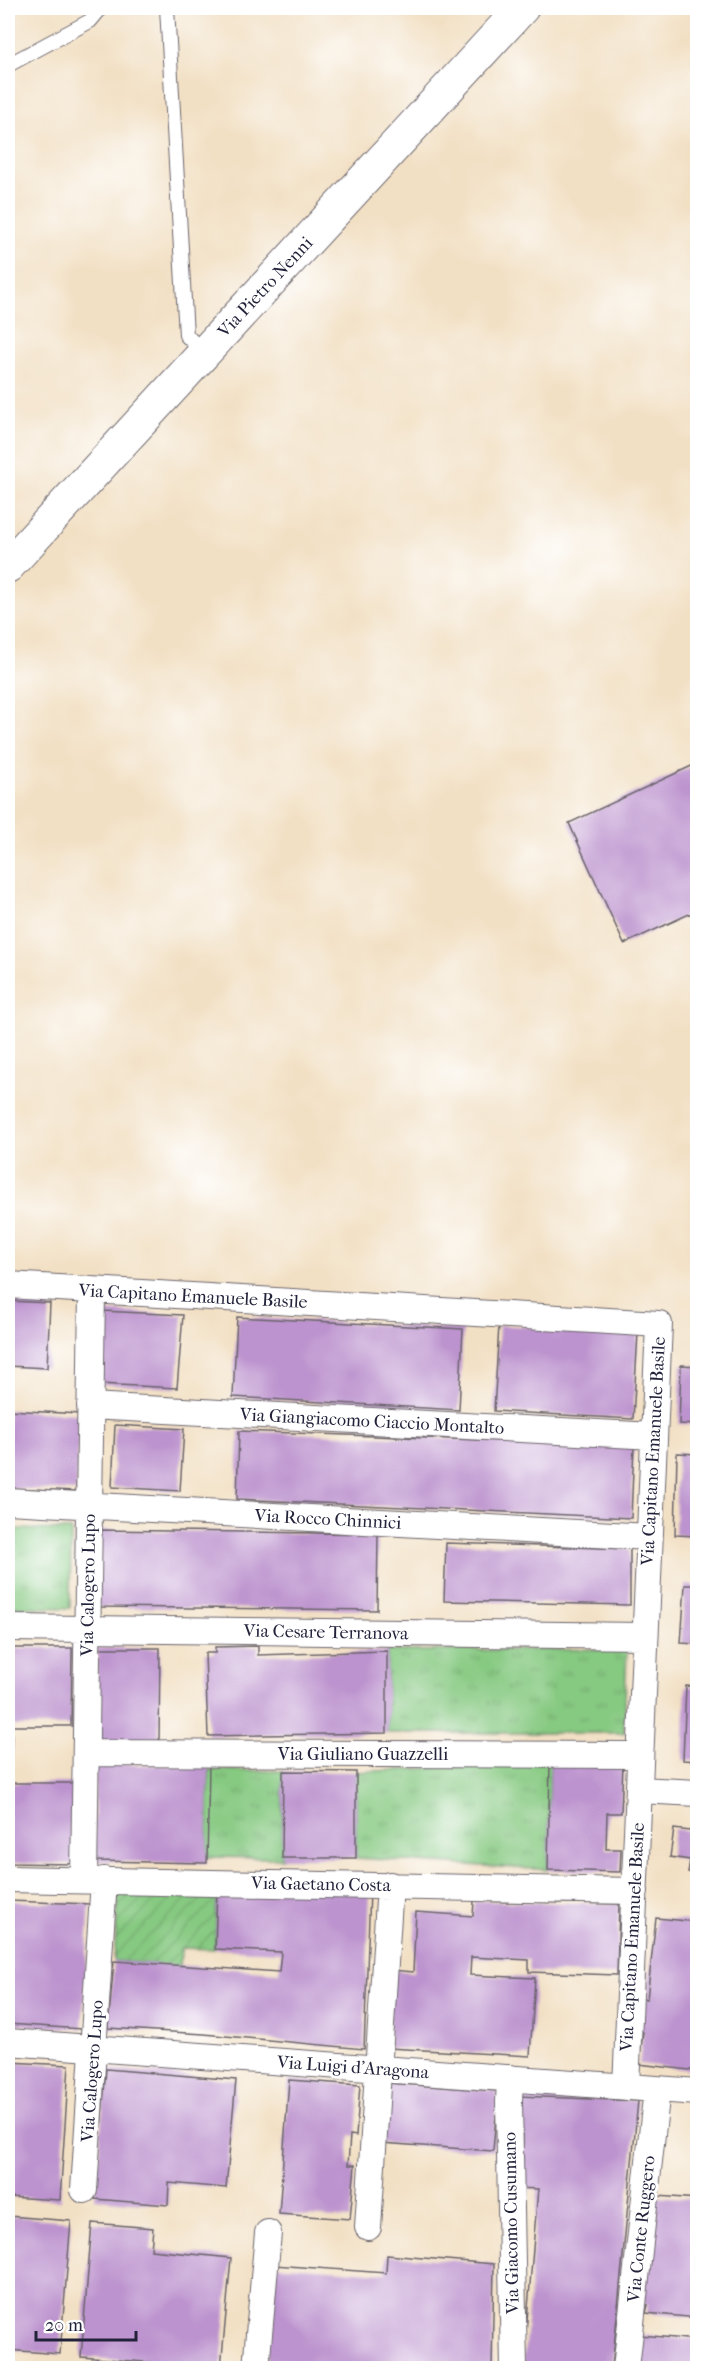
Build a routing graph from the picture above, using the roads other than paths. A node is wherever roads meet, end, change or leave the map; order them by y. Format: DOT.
graph roads {
  1 [pos="101,8"];
  2 [pos="167,8"];
  3 [pos="522,8"];
  4 [pos="8,65"];
  5 [pos="204,353"];
  6 [pos="8,566"];
  7 [pos="8,1285"];
  8 [pos="92,1290"];
  9 [pos="90,1406"];
  10 [pos="654,1436"];
  11 [pos="8,1501"];
  12 [pos="89,1506"];
  13 [pos="649,1537"];
  14 [pos="8,1628"];
  15 [pos="87,1629"];
  16 [pos="644,1636"];
  17 [pos="86,1753"];
  18 [pos="640,1755"];
  19 [pos="639,1790"];
  20 [pos="698,1793"];
  21 [pos="8,1879"];
  22 [pos="94,1880"];
  23 [pos="390,1886"];
  24 [pos="635,1890"];
  25 [pos="8,2042"];
  26 [pos="93,2048"];
  27 [pos="378,2068"];
  28 [pos="510,2078"];
  29 [pos="626,2087"];
  30 [pos="657,2089"];
  31 [pos="698,2092"];
  32 [pos="84,2190"];
  33 [pos="368,2227"];
  34 [pos="268,2233"];
  35 [pos="256,2368"];
  36 [pos="514,2368"];
  37 [pos="626,2368"];
  1 -- 4 [label="lane"];
  2 -- 5 [label="lane"];
  3 -- 5 [label="main road, Via Pietro Nenni"];
  5 -- 6 [label="main road, Via Pietro Nenni"];
  7 -- 8 [label="street, Via Capitano Emanuele Basile"];
  8 -- 9 [label="street, Via Calogero Lupo"];
  8 -- 10 [label="street, Via Capitano Emanuele Basile"];
  9 -- 10 [label="street, Via Giangiacomo Ciaccio Montalto"];
  9 -- 12 [label="street, Via Calogero Lupo"];
  10 -- 13 [label="street, Via Capitano Emanuele Basile"];
  11 -- 12 [label="street, Via Rocco Chinnici"];
  12 -- 13 [label="street, Via Rocco Chinnici"];
  12 -- 15 [label="street, Via Calogero Lupo"];
  13 -- 16 [label="street, Via Capitano Emanuele Basile"];
  14 -- 15 [label="street, Via Cesare Terranova"];
  15 -- 16 [label="street, Via Cesare Terranova"];
  15 -- 17 [label="street, Via Calogero Lupo"];
  16 -- 18 [label="street, Via Capitano Emanuele Basile"];
  17 -- 18 [label="street, Via Giuliano Guazzelli"];
  17 -- 22 [label="street, Via Calogero Lupo"];
  18 -- 19 [label="street, Via Capitano Emanuele Basile"];
  19 -- 20 [label="street"];
  19 -- 24 [label="street, Via Capitano Emanuele Basile"];
  21 -- 22 [label="street, Via Gaetano Costa"];
  22 -- 23 [label="street, Via Gaetano Costa"];
  22 -- 26 [label="street, Via Calogero Lupo"];
  23 -- 24 [label="street, Via Gaetano Costa"];
  23 -- 27 [label="street"];
  24 -- 29 [label="street, Via Capitano Emanuele Basile"];
  25 -- 26 [label="street, Via Luigi d'Aragona"];
  26 -- 27 [label="street, Via Luigi d'Aragona"];
  26 -- 32 [label="street, Via Calogero Lupo"];
  27 -- 28 [label="street, Via Luigi d'Aragona"];
  27 -- 33 [label="street"];
  28 -- 29 [label="street, Via Luigi d'Aragona"];
  28 -- 36 [label="street, Via Giacomo Cusumano"];
  29 -- 30 [label="street, Via Luigi d'Aragona"];
  30 -- 31 [label="street, Via Luigi d'Aragona"];
  30 -- 37 [label="street, Via Conte Ruggero"];
  34 -- 35 [label="street"];
}
